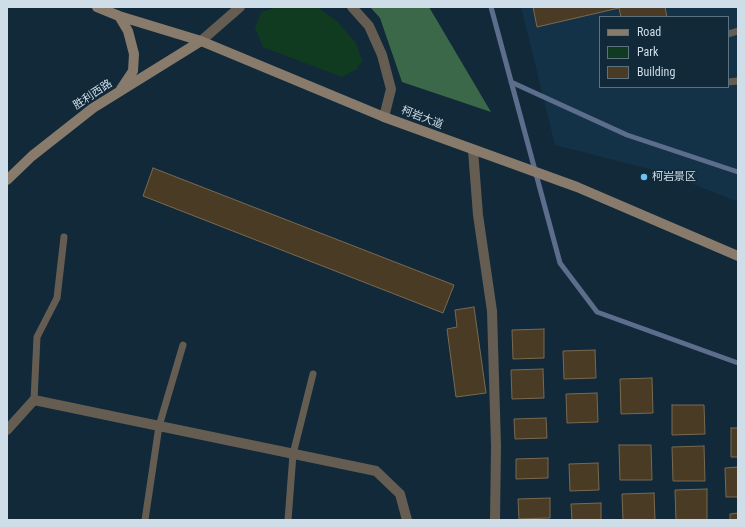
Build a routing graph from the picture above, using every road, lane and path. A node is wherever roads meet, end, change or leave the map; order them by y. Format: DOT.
graph roads {
  1 [pos="97,7"];
  2 [pos="240,7"];
  3 [pos="352,7"];
  4 [pos="119,16"];
  5 [pos="201,41"];
  6 [pos="93,108"];
  7 [pos="384,117"];
  8 [pos="473,150"];
  9 [pos="7,180"];
  10 [pos="64,237"];
  11 [pos="738,256"];
  12 [pos="183,346"];
  13 [pos="313,374"];
  14 [pos="34,400"];
  15 [pos="159,426"];
  16 [pos="7,430"];
  17 [pos="293,454"];
  18 [pos="145,520"];
  19 [pos="288,520"];
  20 [pos="407,520"];
  21 [pos="495,520"];
  1 -- 4 [label="street, 柯岩大道"];
  2 -- 5 [label="street"];
  3 -- 7 [label="street"];
  4 -- 5 [label="street, 柯岩大道"];
  4 -- 6 [label="street"];
  5 -- 6 [label="street, 胜利西路"];
  5 -- 7 [label="street, 柯岩大道"];
  6 -- 9 [label="street, 胜利西路"];
  7 -- 8 [label="street, 柯岩大道"];
  8 -- 11 [label="street, 柯岩大道"];
  8 -- 21 [label="street"];
  10 -- 14 [label="lane"];
  12 -- 15 [label="lane"];
  13 -- 17 [label="lane"];
  14 -- 15 [label="street"];
  14 -- 16 [label="street"];
  15 -- 17 [label="street"];
  15 -- 18 [label="lane"];
  17 -- 19 [label="lane"];
  17 -- 20 [label="street"];
}
